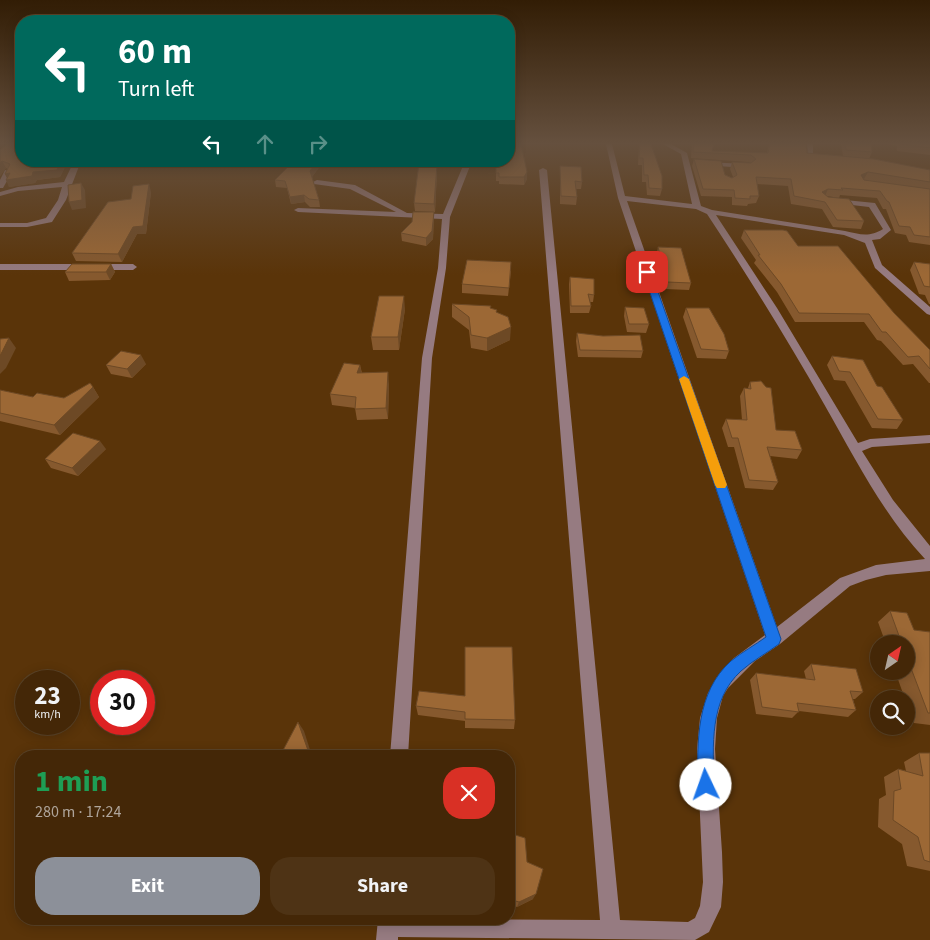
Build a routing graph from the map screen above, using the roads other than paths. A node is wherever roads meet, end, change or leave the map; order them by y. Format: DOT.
graph roads {
  1 [pos="29,188"];
  2 [pos="66,188"];
  3 [pos="355,188"];
  4 [pos="458,188"];
  5 [pos="545,188"];
  6 [pos="620,188"];
  7 [pos="692,188"];
  8 [pos="0,194"];
  9 [pos="622,198"];
  10 [pos="825,200"];
  11 [pos="697,207"];
  12 [pos="298,210"];
  13 [pos="710,212"];
  14 [pos="406,215"];
  15 [pos="446,217"];
  16 [pos="0,224"];
  17 [pos="862,238"];
  18 [pos="133,266"];
  19 [pos="0,267"];
  20 [pos="930,312"];
  21 [pos="930,439"];
  22 [pos="856,449"];
  23 [pos="930,555"];
  24 [pos="930,565"];
  25 [pos="774,639"];
  26 [pos="399,750"];
  27 [pos="388,928"];
  28 [pos="611,931"];
  1 -- 8 [label="street"];
  2 -- 16 [label="street"];
  3 -- 14 [label="street"];
  4 -- 15 [label="street"];
  5 -- 28 [label="street"];
  6 -- 9 [label="street"];
  7 -- 11 [label="street"];
  9 -- 11 [label="street"];
  9 -- 25 [label="street"];
  10 -- 17 [label="street"];
  11 -- 13 [label="street"];
  12 -- 14 [label="street"];
  13 -- 17 [label="street"];
  13 -- 22 [label="street"];
  14 -- 15 [label="street"];
  15 -- 26 [label="street"];
  17 -- 20 [label="street"];
  18 -- 19 [label="street"];
  21 -- 22 [label="street"];
  22 -- 23 [label="street"];
  24 -- 25 [label="street"];
  25 -- 28 [label="street"];
  27 -- 28 [label="street"];
}
